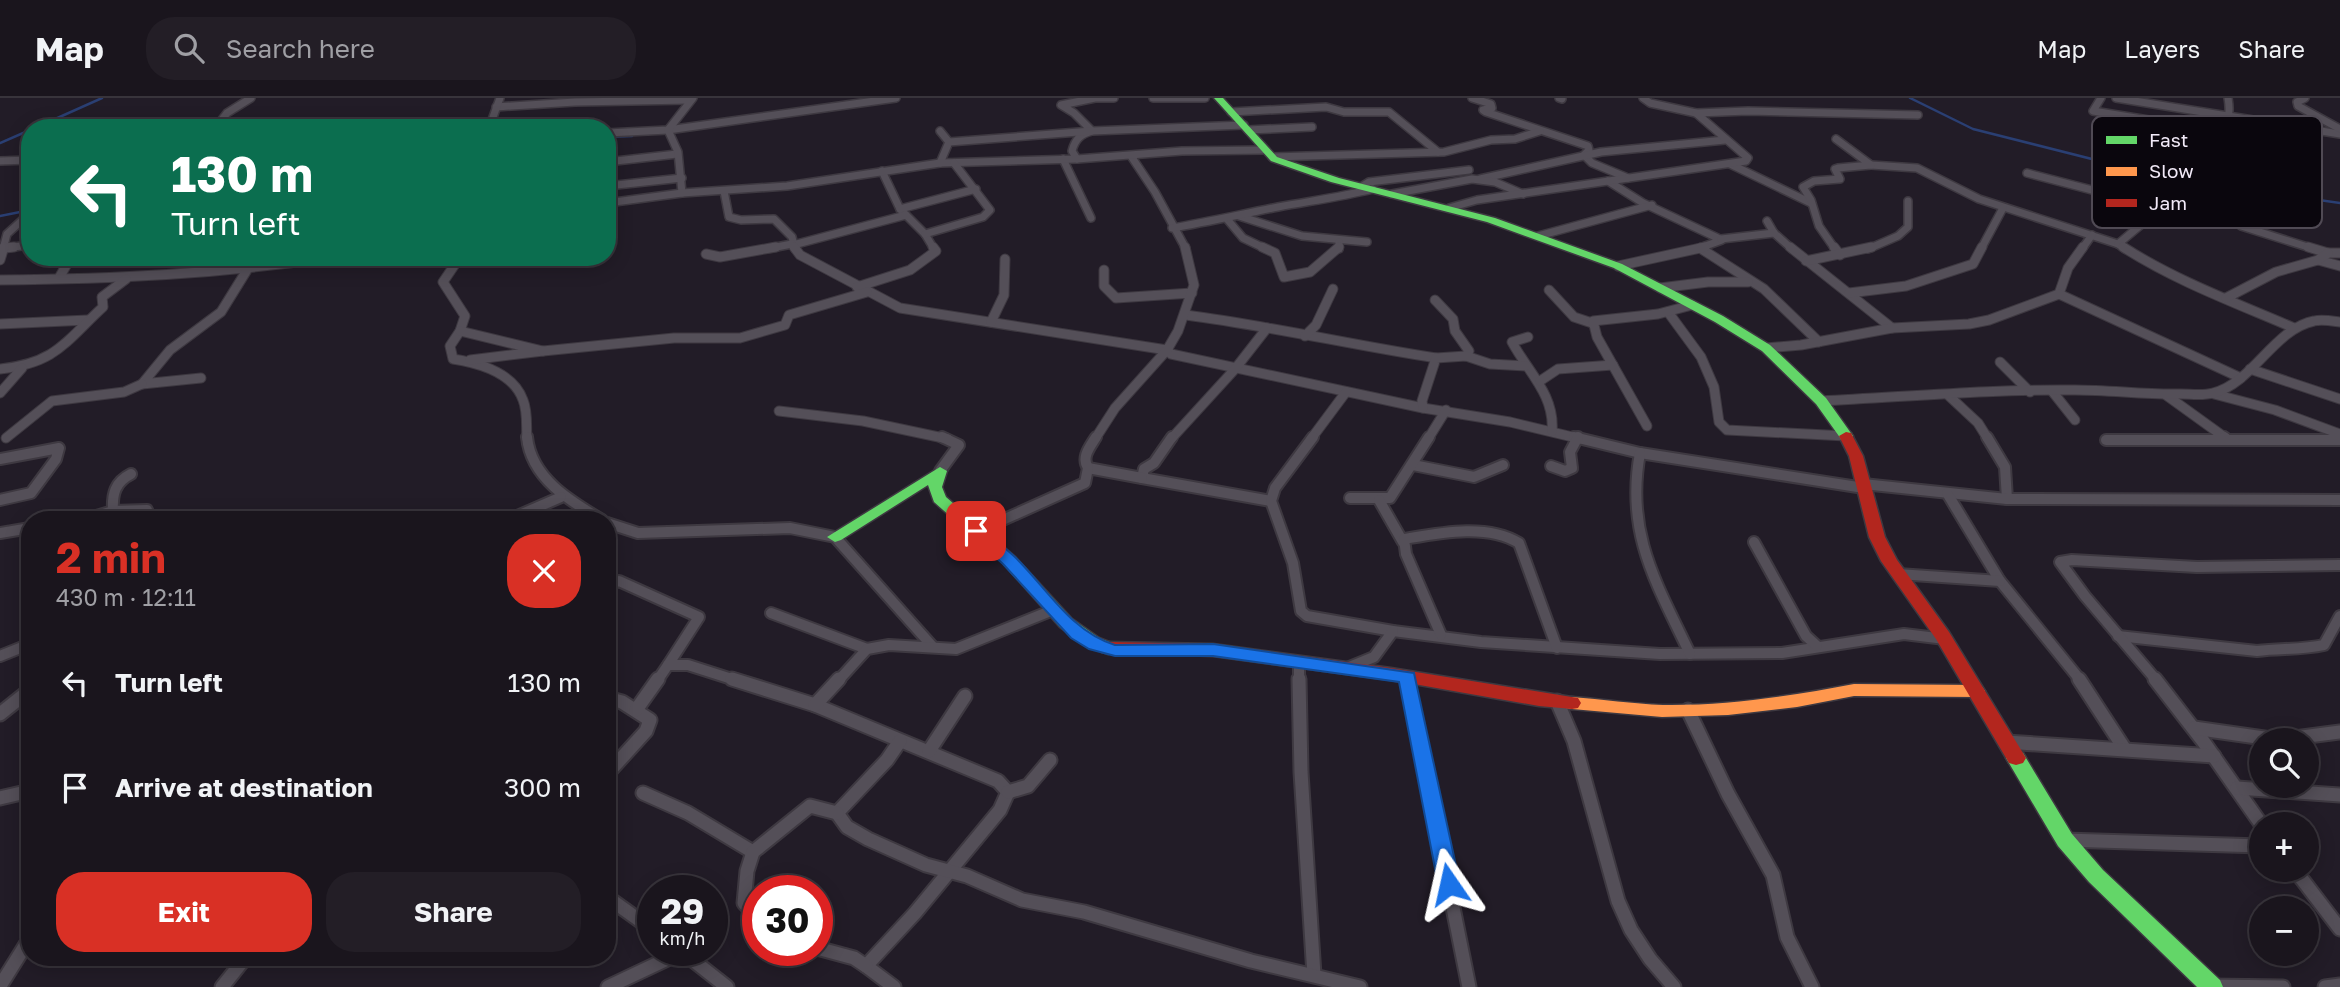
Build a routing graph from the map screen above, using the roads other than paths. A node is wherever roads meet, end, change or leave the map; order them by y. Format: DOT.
graph roads {
  1 [pos="251,98"];
  2 [pos="500,98"];
  3 [pos="896,98"];
  4 [pos="1114,98"];
  5 [pos="1153,98"];
  6 [pos="1205,98"];
  7 [pos="1218,98"];
  8 [pos="1472,98"];
  9 [pos="1643,98"];
  10 [pos="2101,98"];
  11 [pos="2116,98"];
  12 [pos="2228,98"];
  13 [pos="2305,98"];
  14 [pos="692,99"];
  15 [pos="496,107"];
  16 [pos="1231,111"];
  17 [pos="1696,113"];
  18 [pos="1917,115"];
  19 [pos="2124,116"];
  20 [pos="2231,116"];
  21 [pos="2314,116"];
  22 [pos="222,119"];
  23 [pos="492,119"];
  24 [pos="2322,121"];
  25 [pos="1312,127"];
  26 [pos="1246,128"];
  27 [pos="2322,129"];
  28 [pos="668,130"];
  29 [pos="940,131"];
  30 [pos="1092,131"];
  31 [pos="1540,131"];
  32 [pos="2340,132"];
  33 [pos="616,133"];
  34 [pos="1836,139"];
  35 [pos="1725,140"];
  36 [pos="949,142"];
  37 [pos="1438,152"];
  38 [pos="677,154"];
  39 [pos="1268,154"];
  40 [pos="1584,155"];
  41 [pos="1131,156"];
  42 [pos="1063,159"];
  43 [pos="1077,159"];
  44 [pos="21,160"];
  45 [pos="0,161"];
  46 [pos="616,161"];
  47 [pos="940,163"];
  48 [pos="954,163"];
  49 [pos="1730,164"];
  50 [pos="1871,166"];
  51 [pos="1469,170"];
  52 [pos="882,171"];
  53 [pos="2027,173"];
  54 [pos="682,178"];
  55 [pos="1628,178"];
  56 [pos="1480,179"];
  57 [pos="1608,181"];
  58 [pos="616,185"];
  59 [pos="1367,188"];
  60 [pos="976,189"];
  61 [pos="2092,190"];
  62 [pos="724,191"];
  63 [pos="682,194"];
  64 [pos="1392,194"];
  65 [pos="1523,194"];
  66 [pos="1908,201"];
  67 [pos="616,202"];
  68 [pos="1811,204"];
  69 [pos="1652,205"];
  70 [pos="1448,208"];
  71 [pos="2003,208"];
  72 [pos="903,212"];
  73 [pos="1239,216"];
  74 [pos="1091,218"];
  75 [pos="1227,219"];
  76 [pos="21,221"];
  77 [pos="1766,221"];
  78 [pos="1172,228"];
  79 [pos="2137,228"];
  80 [pos="2247,228"];
  81 [pos="1774,233"];
  82 [pos="925,234"];
  83 [pos="2092,235"];
  84 [pos="1538,236"];
  85 [pos="1721,239"];
  86 [pos="1339,242"];
  87 [pos="1367,242"];
  88 [pos="2118,244"];
  89 [pos="21,245"];
  90 [pos="793,245"];
  91 [pos="5,248"];
  92 [pos="1700,248"];
  93 [pos="2328,253"];
  94 [pos="2340,253"];
  95 [pos="706,254"];
  96 [pos="1840,255"];
  97 [pos="1005,259"];
  98 [pos="0,260"];
  99 [pos="2318,260"];
  100 [pos="1806,261"];
  101 [pos="66,266"];
  102 [pos="264,266"];
  103 [pos="454,266"];
  104 [pos="1618,266"];
  105 [pos="2340,266"];
  106 [pos="247,270"];
  107 [pos="1104,270"];
  108 [pos="59,278"];
  109 [pos="126,279"];
  110 [pos="0,280"];
  111 [pos="1751,282"];
  112 [pos="857,287"];
  113 [pos="1660,288"];
  114 [pos="1334,289"];
  115 [pos="1549,290"];
  116 [pos="867,292"];
  117 [pos="1192,293"];
  118 [pos="1849,293"];
  119 [pos="2059,294"];
  120 [pos="2226,298"];
  121 [pos="1435,300"];
  122 [pos="1692,305"];
  123 [pos="1668,312"];
  124 [pos="1186,315"];
  125 [pos="88,320"];
  126 [pos="992,322"];
  127 [pos="2340,322"];
  128 [pos="1592,323"];
  129 [pos="0,324"];
  130 [pos="1266,328"];
  131 [pos="1892,328"];
  132 [pos="2294,328"];
  133 [pos="460,331"];
  134 [pos="1304,336"];
  135 [pos="1528,337"];
  136 [pos="1819,342"];
  137 [pos="1766,348"];
  138 [pos="543,351"];
  139 [pos="1166,353"];
  140 [pos="1466,356"];
  141 [pos="1436,358"];
  142 [pos="464,360"];
  143 [pos="2000,362"];
  144 [pos="1613,365"];
  145 [pos="22,368"];
  146 [pos="0,369"];
  147 [pos="1235,369"];
  148 [pos="1528,369"];
  149 [pos="2250,369"];
  150 [pos="201,378"];
  151 [pos="1544,378"];
  152 [pos="2241,378"];
  153 [pos="142,384"];
  154 [pos="2052,391"];
  155 [pos="1346,392"];
  156 [pos="2030,392"];
  157 [pos="0,393"];
  158 [pos="2211,394"];
  159 [pos="1948,395"];
  160 [pos="2166,395"];
  161 [pos="2340,398"];
  162 [pos="1821,401"];
  163 [pos="1423,408"];
  164 [pos="1446,410"];
  165 [pos="779,411"];
  166 [pos="2075,421"];
  167 [pos="1647,426"];
  168 [pos="1552,431"];
  169 [pos="2340,434"];
  170 [pos="1846,436"];
  171 [pos="1578,437"];
  172 [pos="6,438"];
  173 [pos="2106,440"];
  174 [pos="2228,440"];
  175 [pos="2340,440"];
  176 [pos="1640,453"];
  177 [pos="0,459"];
  178 [pos="1413,465"];
  179 [pos="1503,465"];
  180 [pos="1551,466"];
  181 [pos="1088,468"];
  182 [pos="940,471"];
  183 [pos="131,474"];
  184 [pos="1142,478"];
  185 [pos="1863,486"];
  186 [pos="1947,493"];
  187 [pos="561,497"];
  188 [pos="1350,498"];
  189 [pos="2007,499"];
  190 [pos="0,500"];
  191 [pos="1379,500"];
  192 [pos="2340,500"];
  193 [pos="1270,501"];
  194 [pos="113,511"];
  195 [pos="147,511"];
  196 [pos="529,511"];
  197 [pos="585,511"];
  198 [pos="616,526"];
  199 [pos="21,530"];
  200 [pos="976,531"];
  201 [pos="0,533"];
  202 [pos="835,537"];
  203 [pos="1403,542"];
  204 [pos="1754,542"];
  205 [pos="2340,565"];
  206 [pos="1898,574"];
  207 [pos="2000,581"];
  208 [pos="616,582"];
  209 [pos="1053,610"];
  210 [pos="771,613"];
  211 [pos="2340,617"];
  212 [pos="1393,631"];
  213 [pos="1441,635"];
  214 [pos="2118,636"];
  215 [pos="1945,639"];
  216 [pos="1817,646"];
  217 [pos="933,647"];
  218 [pos="21,648"];
  219 [pos="1557,648"];
  220 [pos="867,649"];
  221 [pos="1690,654"];
  222 [pos="0,656"];
  223 [pos="1374,657"];
  224 [pos="1299,663"];
  225 [pos="668,665"];
  226 [pos="1344,669"];
  227 [pos="1386,674"];
  228 [pos="1408,677"];
  229 [pos="1976,691"];
  230 [pos="965,696"];
  231 [pos="21,698"];
  232 [pos="1557,701"];
  233 [pos="616,702"];
  234 [pos="815,705"];
  235 [pos="636,710"];
  236 [pos="1688,710"];
  237 [pos="0,715"];
  238 [pos="2194,728"];
  239 [pos="2340,732"];
  240 [pos="900,741"];
  241 [pos="2006,742"];
  242 [pos="2124,748"];
  243 [pos="929,751"];
  244 [pos="2214,756"];
  245 [pos="1050,760"];
  246 [pos="616,764"];
  247 [pos="2237,788"];
  248 [pos="21,792"];
  249 [pos="1008,792"];
  250 [pos="643,793"];
  251 [pos="2340,795"];
  252 [pos="0,798"];
  253 [pos="2253,812"];
  254 [pos="837,813"];
  255 [pos="2065,840"];
  256 [pos="2249,846"];
  257 [pos="754,852"];
  258 [pos="948,872"];
  259 [pos="747,875"];
  260 [pos="2304,882"];
  261 [pos="616,903"];
  262 [pos="637,919"];
  263 [pos="2340,929"];
  264 [pos="21,952"];
  265 [pos="833,952"];
  266 [pos="239,966"];
  267 [pos="651,966"];
  268 [pos="700,966"];
  269 [pos="866,966"];
  270 [pos="1314,975"];
  271 [pos="2340,985"];
  272 [pos="0,986"];
  273 [pos="2212,986"];
  274 [pos="222,987"];
  275 [pos="608,987"];
  276 [pos="727,987"];
  277 [pos="894,987"];
  278 [pos="1360,987"];
  279 [pos="1469,987"];
  280 [pos="1675,987"];
  281 [pos="1812,987"];
  282 [pos="2283,987"];
  283 [pos="2325,987"];
  1 -- 22 [label="street"];
  2 -- 15 [label="street"];
  3 -- 28 [label="street"];
  4 -- 30 [label="street"];
  5 -- 6 [label="street"];
  7 -- 16 [label="street"];
  8 -- 31 [label="street"];
  9 -- 17 [label="street"];
  10 -- 19 [label="street"];
  11 -- 20 [label="street"];
  12 -- 20 [label="street"];
  13 -- 21 [label="street"];
  14 -- 15 [label="street"];
  14 -- 28 [label="street"];
  15 -- 23 [label="street"];
  16 -- 26 [label="street"];
  16 -- 37 [label="street"];
  17 -- 18 [label="street"];
  17 -- 35 [label="street"];
  24 -- 32 [label="street"];
  25 -- 26 [label="street"];
  26 -- 30 [label="street"];
  26 -- 39 [label="street"];
  27 -- 32 [label="street"];
  28 -- 33 [label="street"];
  28 -- 38 [label="street"];
  29 -- 36 [label="street"];
  30 -- 36 [label="street"];
  30 -- 43 [label="street"];
  31 -- 37 [label="street"];
  31 -- 40 [label="street"];
  34 -- 50 [label="street"];
  35 -- 40 [label="street"];
  35 -- 49 [label="street"];
  36 -- 47 [label="street"];
  37 -- 39 [label="street"];
  38 -- 46 [label="street"];
  38 -- 54 [label="street"];
  39 -- 41 [label="street"];
  39 -- 59 [label="street"];
  40 -- 55 [label="street"];
  40 -- 56 [label="street"];
  41 -- 43 [label="street"];
  41 -- 78 [label="street"];
  42 -- 43 [label="street"];
  42 -- 48 [label="street"];
  42 -- 74 [label="street"];
  44 -- 45 [label="street"];
  47 -- 48 [label="street"];
  47 -- 52 [label="street"];
  48 -- 60 [label="street"];
  49 -- 55 [label="street"];
  49 -- 68 [label="street"];
  50 -- 68 [label="street"];
  50 -- 71 [label="street"];
  51 -- 59 [label="street"];
  52 -- 62 [label="street"];
  52 -- 72 [label="street"];
  53 -- 61 [label="street"];
  54 -- 58 [label="street"];
  54 -- 63 [label="street"];
  55 -- 57 [label="street"];
  56 -- 64 [label="street"];
  56 -- 65 [label="street"];
  57 -- 65 [label="street"];
  57 -- 69 [label="street"];
  59 -- 64 [label="street"];
  59 -- 73 [label="street"];
  60 -- 72 [label="street"];
  60 -- 82 [label="street"];
  62 -- 63 [label="street"];
  62 -- 90 [label="street"];
  63 -- 67 [label="street"];
  64 -- 70 [label="street"];
  65 -- 70 [label="street"];
  66 -- 96 [label="street"];
  68 -- 96 [label="street"];
  69 -- 84 [label="street"];
  69 -- 85 [label="street"];
  70 -- 84 [label="street"];
  71 -- 83 [label="street"];
  71 -- 118 [label="street"];
  72 -- 82 [label="street"];
  72 -- 90 [label="street"];
  73 -- 75 [label="street"];
  73 -- 86 [label="street"];
  75 -- 78 [label="street"];
  75 -- 86 [label="street"];
  76 -- 91 [label="street"];
  77 -- 81 [label="street"];
  78 -- 117 [label="street"];
  79 -- 88 [label="street"];
  80 -- 93 [label="street"];
  81 -- 85 [label="street"];
  81 -- 100 [label="street"];
  82 -- 112 [label="street"];
  83 -- 88 [label="street"];
  83 -- 119 [label="street"];
  84 -- 104 [label="street"];
  85 -- 92 [label="street"];
  86 -- 87 [label="street"];
  88 -- 120 [label="street"];
  89 -- 91 [label="street"];
  90 -- 95 [label="street"];
  90 -- 112 [label="street"];
  91 -- 98 [label="street"];
  92 -- 104 [label="street"];
  92 -- 111 [label="street"];
  93 -- 94 [label="street"];
  93 -- 99 [label="street"];
  96 -- 100 [label="street"];
  97 -- 126 [label="street"];
  99 -- 105 [label="street"];
  99 -- 120 [label="street"];
  100 -- 118 [label="street"];
  101 -- 108 [label="street"];
  102 -- 106 [label="street"];
  103 -- 133 [label="street"];
  104 -- 113 [label="street"];
  106 -- 109 [label="street"];
  106 -- 153 [label="street"];
  107 -- 117 [label="street"];
  108 -- 109 [label="street"];
  108 -- 110 [label="street"];
  109 -- 125 [label="street"];
  111 -- 113 [label="street"];
  111 -- 136 [label="street"];
  112 -- 116 [label="street"];
  113 -- 122 [label="street"];
  114 -- 134 [label="street"];
  115 -- 128 [label="street"];
  116 -- 126 [label="street"];
  116 -- 138 [label="street"];
  117 -- 124 [label="street"];
  118 -- 131 [label="street"];
  119 -- 131 [label="street"];
  119 -- 152 [label="street"];
  120 -- 132 [label="street"];
  121 -- 140 [label="street"];
  122 -- 123 [label="street"];
  122 -- 137 [label="street"];
  123 -- 128 [label="street"];
  123 -- 170 [label="street"];
  124 -- 130 [label="street"];
  124 -- 139 [label="street"];
  125 -- 129 [label="street"];
  125 -- 145 [label="street"];
  126 -- 139 [label="street"];
  127 -- 132 [label="street"];
  128 -- 144 [label="street"];
  130 -- 134 [label="street"];
  130 -- 147 [label="street"];
  131 -- 136 [label="street"];
  132 -- 149 [label="street"];
  133 -- 138 [label="street"];
  133 -- 142 [label="street"];
  134 -- 141 [label="street"];
  135 -- 148 [label="street"];
  136 -- 137 [label="street"];
  137 -- 162 [label="street"];
  138 -- 142 [label="street"];
  139 -- 147 [label="street"];
  139 -- 181 [label="street"];
  140 -- 141 [label="street"];
  140 -- 148 [label="street"];
  141 -- 163 [label="street"];
  142 -- 187 [label="street"];
  143 -- 156 [label="street"];
  144 -- 151 [label="street"];
  144 -- 167 [label="street"];
  145 -- 146 [label="street"];
  145 -- 157 [label="street"];
  147 -- 155 [label="street"];
  147 -- 184 [label="street"];
  148 -- 151 [label="street"];
  149 -- 152 [label="street"];
  149 -- 161 [label="street"];
  150 -- 153 [label="street"];
  151 -- 168 [label="street"];
  152 -- 158 [label="street"];
  153 -- 172 [label="street"];
  154 -- 156 [label="street"];
  154 -- 160 [label="street"];
  154 -- 166 [label="street"];
  155 -- 163 [label="street"];
  155 -- 193 [label="street"];
  156 -- 159 [label="street"];
  158 -- 160 [label="street"];
  158 -- 169 [label="street"];
  159 -- 162 [label="street"];
  159 -- 189 [label="street"];
  160 -- 174 [label="street"];
  162 -- 170 [label="street"];
  163 -- 164 [label="street"];
  164 -- 168 [label="street"];
  164 -- 178 [label="street"];
  165 -- 182 [label="street"];
  168 -- 171 [label="street"];
  170 -- 185 [label="street"];
  171 -- 176 [label="street"];
  171 -- 180 [label="street"];
  173 -- 174 [label="street"];
  174 -- 175 [label="street"];
  176 -- 185 [label="street"];
  176 -- 221 [label="street"];
  177 -- 190 [label="street"];
  178 -- 179 [label="street"];
  178 -- 191 [label="street"];
  181 -- 184 [label="street"];
  181 -- 200 [label="street"];
  182 -- 200 [label="street"];
  182 -- 202 [label="street"];
  183 -- 194 [label="street"];
  184 -- 193 [label="street"];
  185 -- 186 [label="street"];
  185 -- 206 [label="street"];
  186 -- 189 [label="street"];
  186 -- 207 [label="street"];
  187 -- 196 [label="street"];
  187 -- 197 [label="street"];
  188 -- 191 [label="street"];
  189 -- 192 [label="street"];
  191 -- 203 [label="street"];
  193 -- 212 [label="street"];
  194 -- 195 [label="street"];
  198 -- 202 [label="street"];
  199 -- 201 [label="street"];
  200 -- 209 [label="street"];
  202 -- 217 [label="street"];
  203 -- 213 [label="street"];
  203 -- 219 [label="street"];
  204 -- 216 [label="street"];
  205 -- 214 [label="street"];
  206 -- 207 [label="street"];
  206 -- 215 [label="street"];
  207 -- 242 [label="street"];
  208 -- 225 [label="street"];
  209 -- 217 [label="street"];
  209 -- 224 [label="street"];
  210 -- 220 [label="street"];
  211 -- 214 [label="street"];
  212 -- 213 [label="street"];
  212 -- 223 [label="street"];
  213 -- 219 [label="street"];
  214 -- 238 [label="street"];
  215 -- 216 [label="street"];
  215 -- 229 [label="street"];
  216 -- 221 [label="street"];
  217 -- 220 [label="street"];
  218 -- 222 [label="street"];
  219 -- 221 [label="street"];
  220 -- 234 [label="street"];
  223 -- 226 [label="street"];
  223 -- 227 [label="street"];
  224 -- 226 [label="street"];
  224 -- 270 [label="street"];
  225 -- 234 [label="street"];
  225 -- 235 [label="street"];
  226 -- 227 [label="street"];
  227 -- 228 [label="street"];
  228 -- 232 [label="street"];
  228 -- 279 [label="street"];
  229 -- 236 [label="street"];
  229 -- 241 [label="street"];
  230 -- 243 [label="street"];
  231 -- 237 [label="street"];
  232 -- 236 [label="street"];
  232 -- 280 [label="street"];
  233 -- 235 [label="street"];
  234 -- 240 [label="street"];
  235 -- 246 [label="street"];
  236 -- 281 [label="street"];
  238 -- 239 [label="street"];
  238 -- 244 [label="street"];
  240 -- 243 [label="street"];
  240 -- 254 [label="street"];
  241 -- 242 [label="street"];
  241 -- 255 [label="street"];
  242 -- 244 [label="street"];
  243 -- 249 [label="street"];
  244 -- 247 [label="street"];
  245 -- 249 [label="street"];
  247 -- 251 [label="street"];
  247 -- 253 [label="street"];
  248 -- 252 [label="street"];
  249 -- 258 [label="street"];
  250 -- 257 [label="street"];
  254 -- 257 [label="street"];
  254 -- 258 [label="street"];
  255 -- 256 [label="street"];
  255 -- 273 [label="street"];
  257 -- 259 [label="street"];
  258 -- 269 [label="street"];
  258 -- 270 [label="street"];
  260 -- 263 [label="street"];
  261 -- 262 [label="street"];
  264 -- 272 [label="street"];
  265 -- 269 [label="street"];
  266 -- 274 [label="street"];
  267 -- 275 [label="street"];
  268 -- 276 [label="street"];
  269 -- 277 [label="street"];
  270 -- 278 [label="street"];
  271 -- 283 [label="street"];
  273 -- 282 [label="street"];
}
